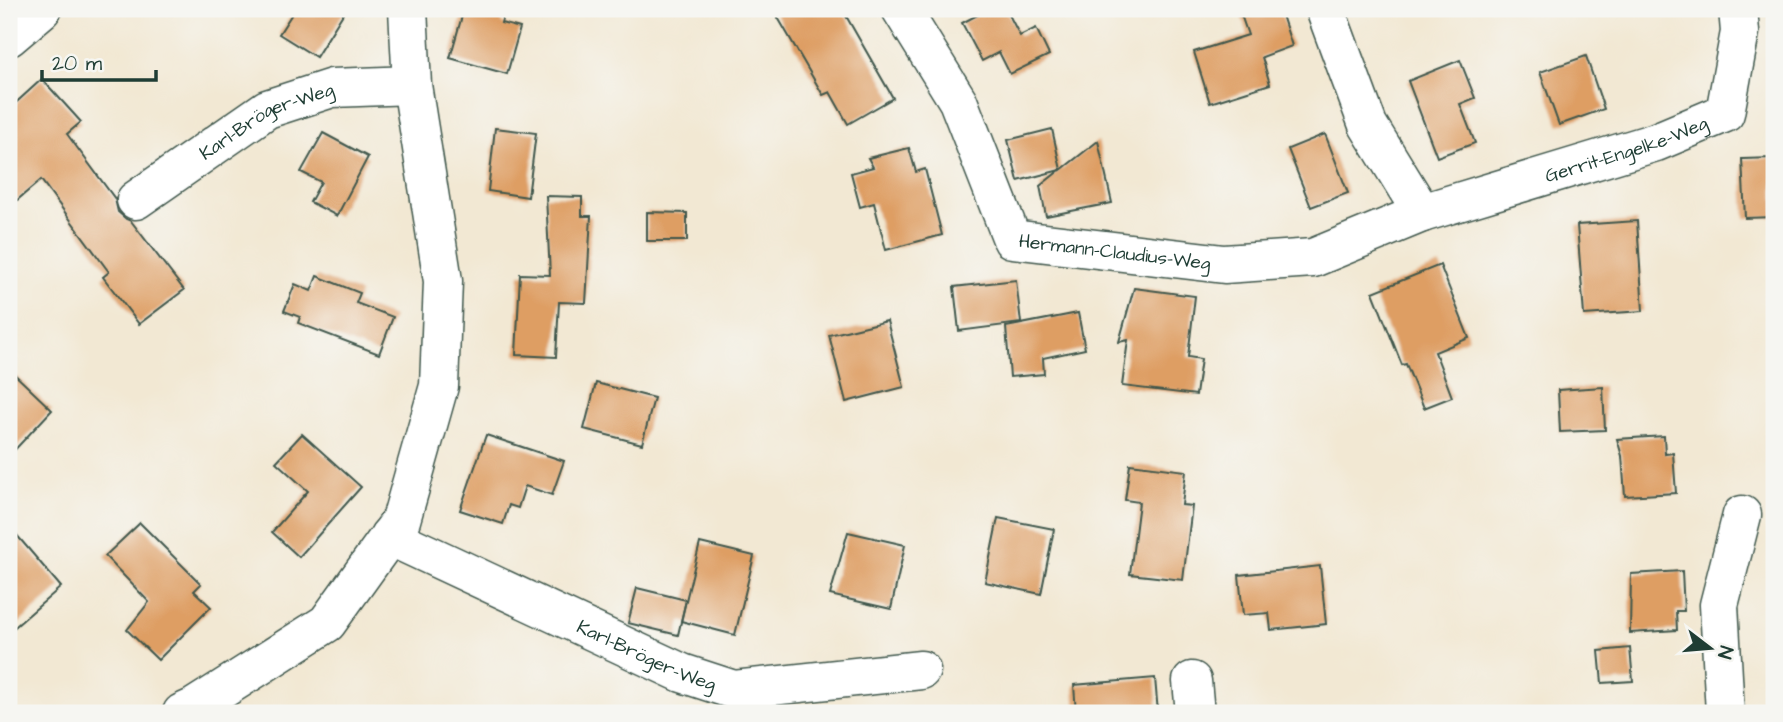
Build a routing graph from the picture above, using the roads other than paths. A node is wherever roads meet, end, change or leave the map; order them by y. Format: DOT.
graph roads {
  1 [pos="42,9"];
  2 [pos="408,9"];
  3 [pos="901,9"];
  4 [pos="1325,9"];
  5 [pos="1738,9"];
  6 [pos="9,37"];
  7 [pos="412,85"];
  8 [pos="136,200"];
  9 [pos="1422,213"];
  10 [pos="1742,515"];
  11 [pos="390,536"];
  12 [pos="921,670"];
  13 [pos="192,712"];
  14 [pos="1725,713"];
  1 -- 6 [label="street"];
  2 -- 7 [label="street"];
  3 -- 9 [label="street, Hermann-Claudius-Weg"];
  4 -- 9 [label="street"];
  5 -- 9 [label="street, Gerrit-Engelke-Weg"];
  7 -- 8 [label="street, Karl-Bröger-Weg"];
  7 -- 11 [label="street"];
  10 -- 14 [label="street"];
  11 -- 12 [label="street, Karl-Bröger-Weg"];
  11 -- 13 [label="street"];
}
